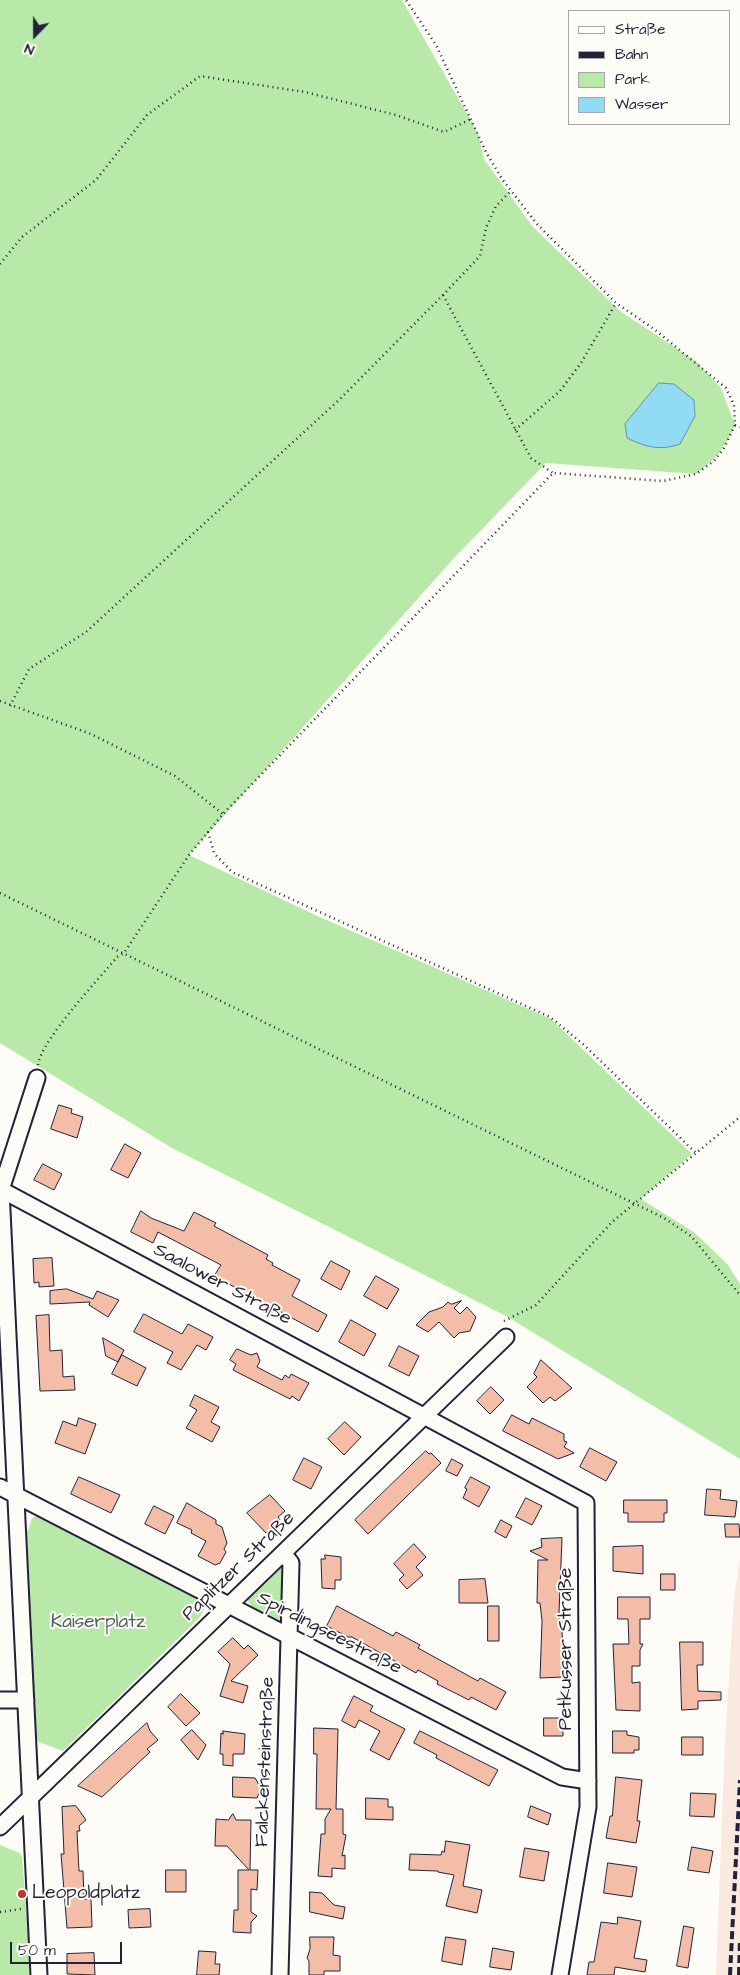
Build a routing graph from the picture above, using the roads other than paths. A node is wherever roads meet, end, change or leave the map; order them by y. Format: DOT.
graph roads {
  1 [pos="37,1078"];
  2 [pos="0,1189"];
  3 [pos="506,1337"];
  4 [pos="424,1416"];
  5 [pos="0,1487"];
  6 [pos="16,1495"];
  7 [pos="283,1553"];
  8 [pos="228,1605"];
  9 [pos="290,1636"];
  10 [pos="0,1700"];
  11 [pos="26,1700"];
  12 [pos="588,1781"];
  13 [pos="30,1798"];
  14 [pos="0,1827"];
  15 [pos="39,1975"];
  16 [pos="280,1975"];
  17 [pos="560,1975"];
  1 -- 2 [label="street"];
  2 -- 4 [label="street, Saalower Straße"];
  2 -- 6 [label="street"];
  3 -- 4 [label="street, Paplitzer Straße"];
  4 -- 7 [label="street, Paplitzer Straße"];
  4 -- 12 [label="street, Petkusser Straße"];
  5 -- 6 [label="street, Spirdingseestraße"];
  6 -- 8 [label="street, Spirdingseestraße"];
  6 -- 11 [label="street"];
  7 -- 8 [label="street, Paplitzer Straße"];
  7 -- 9 [label="street, Falckensteinstraße"];
  8 -- 9 [label="street, Spirdingseestraße"];
  8 -- 13 [label="street, Paplitzer Straße"];
  9 -- 12 [label="street, Spirdingseestraße"];
  9 -- 16 [label="street, Falckensteinstraße"];
  10 -- 11 [label="street"];
  11 -- 13 [label="street"];
  12 -- 17 [label="street, Petkusser Straße"];
  13 -- 14 [label="street, Paplitzer Straße"];
  13 -- 15 [label="street"];
}
